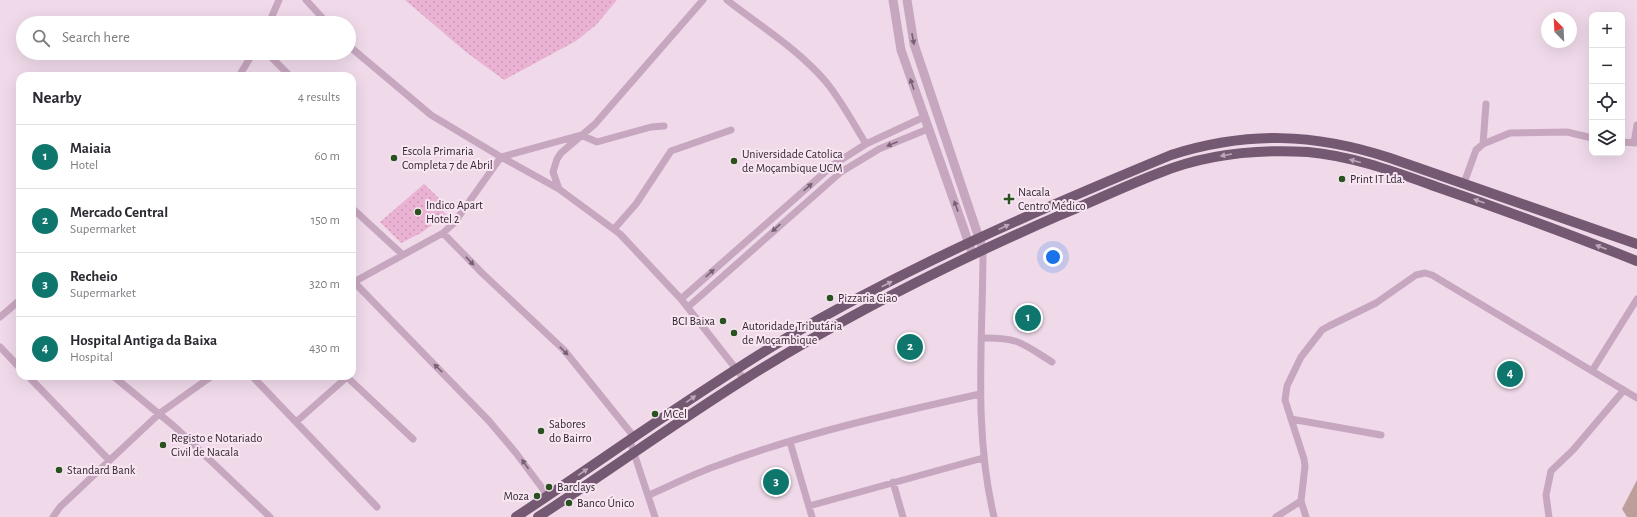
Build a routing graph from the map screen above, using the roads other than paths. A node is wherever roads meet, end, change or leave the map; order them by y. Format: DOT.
graph roads {
  1 [pos="279,0"];
  2 [pos="306,0"];
  3 [pos="703,0"];
  4 [pos="727,0"];
  5 [pos="893,0"];
  6 [pos="907,0"];
  7 [pos="272,16"];
  8 [pos="321,16"];
  9 [pos="356,52"];
  10 [pos="249,60"];
  11 [pos="274,60"];
  12 [pos="241,72"];
  13 [pos="286,72"];
  14 [pos="1486,104"];
  15 [pos="924,117"];
  16 [pos="1637,125"];
  17 [pos="664,126"];
  18 [pos="928,129"];
  19 [pos="731,130"];
  20 [pos="581,135"];
  21 [pos="1589,137"];
  22 [pos="1625,142"];
  23 [pos="1636,143"];
  24 [pos="866,144"];
  25 [pos="1483,144"];
  26 [pos="501,157"];
  27 [pos="1464,183"];
  28 [pos="559,189"];
  29 [pos="356,212"];
  30 [pos="614,229"];
  31 [pos="443,233"];
  32 [pos="980,238"];
  33 [pos="970,243"];
  34 [pos="1637,244"];
  35 [pos="983,250"];
  36 [pos="974,254"];
  37 [pos="403,255"];
  38 [pos="1637,261"];
  39 [pos="983,271"];
  40 [pos="356,281"];
  41 [pos="356,286"];
  42 [pos="681,299"];
  43 [pos="1637,299"];
  44 [pos="16,303"];
  45 [pos="688,308"];
  46 [pos="0,317"];
  47 [pos="981,338"];
  48 [pos="0,347"];
  49 [pos="1052,362"];
  50 [pos="16,364"];
  51 [pos="737,369"];
  52 [pos="1592,372"];
  53 [pos="744,379"];
  54 [pos="32,380"];
  55 [pos="118,380"];
  56 [pos="206,380"];
  57 [pos="256,380"];
  58 [pos="344,380"];
  59 [pos="350,380"];
  60 [pos="1624,390"];
  61 [pos="980,394"];
  62 [pos="1637,398"];
  63 [pos="160,413"];
  64 [pos="1291,419"];
  65 [pos="296,422"];
  66 [pos="1381,435"];
  67 [pos="413,439"];
  68 [pos="632,439"];
  69 [pos="790,442"];
  70 [pos="635,453"];
  71 [pos="983,458"];
  72 [pos="109,460"];
  73 [pos="893,482"];
  74 [pos="649,495"];
  75 [pos="548,496"];
  76 [pos="1301,501"];
  77 [pos="809,506"];
  78 [pos="377,507"];
  79 [pos="52,517"];
  80 [pos="270,517"];
  81 [pos="516,517"];
  82 [pos="538,517"];
  83 [pos="655,517"];
  84 [pos="812,517"];
  85 [pos="903,517"];
  86 [pos="994,517"];
  87 [pos="1276,517"];
  88 [pos="1306,517"];
  89 [pos="1549,517"];
  1 -- 7 [label="street"];
  2 -- 8 [label="street"];
  3 -- 20 [label="street"];
  4 -- 24 [label="street"];
  15 -- 5 [label="street, one-way"];
  6 -- 32 [label="street, one-way"];
  9 -- 26 [label="street"];
  10 -- 12 [label="street"];
  11 -- 13 [label="street"];
  14 -- 25 [label="street"];
  15 -- 18 [label="street"];
  15 -- 24 [label="street"];
  16 -- 23 [label="street"];
  17 -- 20 [label="street"];
  33 -- 18 [label="street, one-way"];
  18 -- 45 [label="street, one-way"];
  19 -- 30 [label="street"];
  20 -- 26 [label="street"];
  20 -- 28 [label="street"];
  21 -- 25 [label="street"];
  22 -- 23 [label="street"];
  42 -- 24 [label="street, one-way"];
  25 -- 27 [label="street"];
  26 -- 28 [label="street"];
  26 -- 31 [label="street"];
  32 -- 27 [label="main road, one-way"];
  27 -- 34 [label="main road"];
  28 -- 30 [label="street"];
  29 -- 37 [label="street"];
  30 -- 42 [label="street"];
  31 -- 37 [label="street"];
  31 -- 68 [label="street, one-way"];
  32 -- 33 [label="main road"];
  32 -- 35 [label="street"];
  33 -- 36 [label="street"];
  51 -- 33 [label="main road, one-way"];
  35 -- 36 [label="main road"];
  38 -- 35 [label="main road, one-way"];
  35 -- 39 [label="street"];
  36 -- 39 [label="street"];
  36 -- 53 [label="main road"];
  37 -- 40 [label="street"];
  39 -- 47 [label="street"];
  75 -- 41 [label="street, one-way"];
  42 -- 45 [label="street"];
  43 -- 52 [label="street"];
  44 -- 46 [label="street"];
  45 -- 51 [label="street"];
  47 -- 49 [label="street"];
  47 -- 61 [label="street"];
  48 -- 50 [label="street"];
  51 -- 53 [label="street"];
  68 -- 51 [label="main road, one-way"];
  52 -- 60 [label="street"];
  52 -- 64 [label="street"];
  53 -- 70 [label="main road"];
  54 -- 72 [label="street"];
  55 -- 63 [label="street"];
  56 -- 63 [label="street"];
  57 -- 65 [label="street"];
  58 -- 65 [label="street"];
  59 -- 67 [label="street"];
  60 -- 62 [label="street"];
  60 -- 89 [label="street"];
  61 -- 69 [label="street"];
  61 -- 71 [label="street"];
  63 -- 72 [label="street"];
  63 -- 80 [label="street"];
  64 -- 66 [label="street"];
  64 -- 76 [label="street"];
  65 -- 78 [label="street"];
  68 -- 70 [label="street"];
  75 -- 68 [label="main road, one-way"];
  69 -- 74 [label="street"];
  69 -- 77 [label="street"];
  70 -- 74 [label="street"];
  70 -- 82 [label="main road"];
  71 -- 73 [label="street"];
  71 -- 86 [label="street"];
  72 -- 79 [label="street"];
  73 -- 77 [label="street"];
  73 -- 85 [label="street"];
  74 -- 83 [label="street"];
  75 -- 81 [label="main road"];
  76 -- 87 [label="street"];
  76 -- 88 [label="street"];
  77 -- 84 [label="street"];
}
